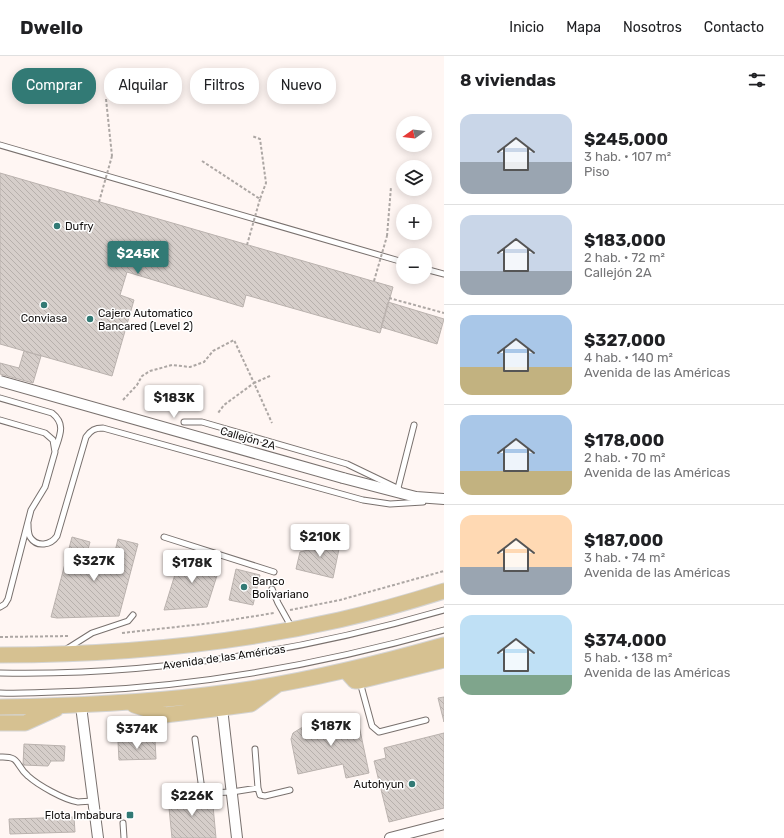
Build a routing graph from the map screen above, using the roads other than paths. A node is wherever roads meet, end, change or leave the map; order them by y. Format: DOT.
graph roads {
  1 [pos="0,145"];
  2 [pos="396,260"];
  3 [pos="432,271"];
  4 [pos="444,274"];
  5 [pos="0,381"];
  6 [pos="0,398"];
  7 [pos="0,420"];
  8 [pos="184,422"];
  9 [pos="414,425"];
  10 [pos="55,452"];
  11 [pos="398,488"];
  12 [pos="416,497"];
  13 [pos="444,499"];
  14 [pos="28,524"];
  15 [pos="164,537"];
  16 [pos="274,572"];
  17 [pos="272,589"];
  18 [pos="444,591"];
  19 [pos="0,607"];
  20 [pos="444,610"];
  21 [pos="133,616"];
  22 [pos="293,629"];
  23 [pos="444,630"];
  24 [pos="444,645"];
  25 [pos="0,655"];
  26 [pos="56,655"];
  27 [pos="444,660"];
  28 [pos="346,671"];
  29 [pos="0,673"];
  30 [pos="359,681"];
  31 [pos="281,683"];
  32 [pos="0,693"];
  33 [pos="127,703"];
  34 [pos="62,706"];
  35 [pos="81,706"];
  36 [pos="0,707"];
  37 [pos="222,708"];
  38 [pos="426,720"];
  39 [pos="0,723"];
  40 [pos="195,739"];
  41 [pos="255,749"];
  42 [pos="0,757"];
  43 [pos="258,788"];
  44 [pos="290,790"];
  45 [pos="232,792"];
  46 [pos="93,801"];
  47 [pos="123,823"];
  48 [pos="444,824"];
  49 [pos="98,838"];
  50 [pos="124,838"];
  51 [pos="237,838"];
  52 [pos="390,838"];
  1 -- 2 [label="lane"];
  3 -- 4 [label="lane"];
  5 -- 12 [label="street, Callejón 2A, bridge"];
  6 -- 10 [label="lane"];
  7 -- 10 [label="lane"];
  8 -- 11 [label="lane"];
  9 -- 11 [label="lane"];
  10 -- 14 [label="lane"];
  11 -- 12 [label="lane"];
  12 -- 13 [label="street, Callejón 2A"];
  13 -- 14 [label="lane"];
  14 -- 19 [label="lane"];
  15 -- 16 [label="lane"];
  17 -- 22 [label="lane"];
  18 -- 22 [label="main road, Avenida de las Américas"];
  20 -- 29 [label="lane, Avenida de las Américas"];
  21 -- 26 [label="lane"];
  22 -- 26 [label="main road, Avenida de las Américas"];
  23 -- 32 [label="lane, Avenida de las Américas"];
  24 -- 28 [label="main road"];
  25 -- 26 [label="main road, Avenida de las Américas"];
  27 -- 30 [label="main road"];
  28 -- 30 [label="main road"];
  28 -- 31 [label="main road"];
  30 -- 38 [label="lane"];
  31 -- 33 [label="main road"];
  31 -- 37 [label="main road"];
  33 -- 35 [label="main road"];
  33 -- 37 [label="main road"];
  34 -- 35 [label="main road"];
  34 -- 36 [label="main road"];
  34 -- 39 [label="main road"];
  35 -- 46 [label="street"];
  37 -- 45 [label="street"];
  40 -- 45 [label="lane"];
  41 -- 43 [label="lane"];
  42 -- 46 [label="lane"];
  43 -- 44 [label="lane"];
  43 -- 45 [label="lane"];
  45 -- 51 [label="street"];
  46 -- 49 [label="street"];
  47 -- 50 [label="lane"];
  48 -- 52 [label="street"];
}
